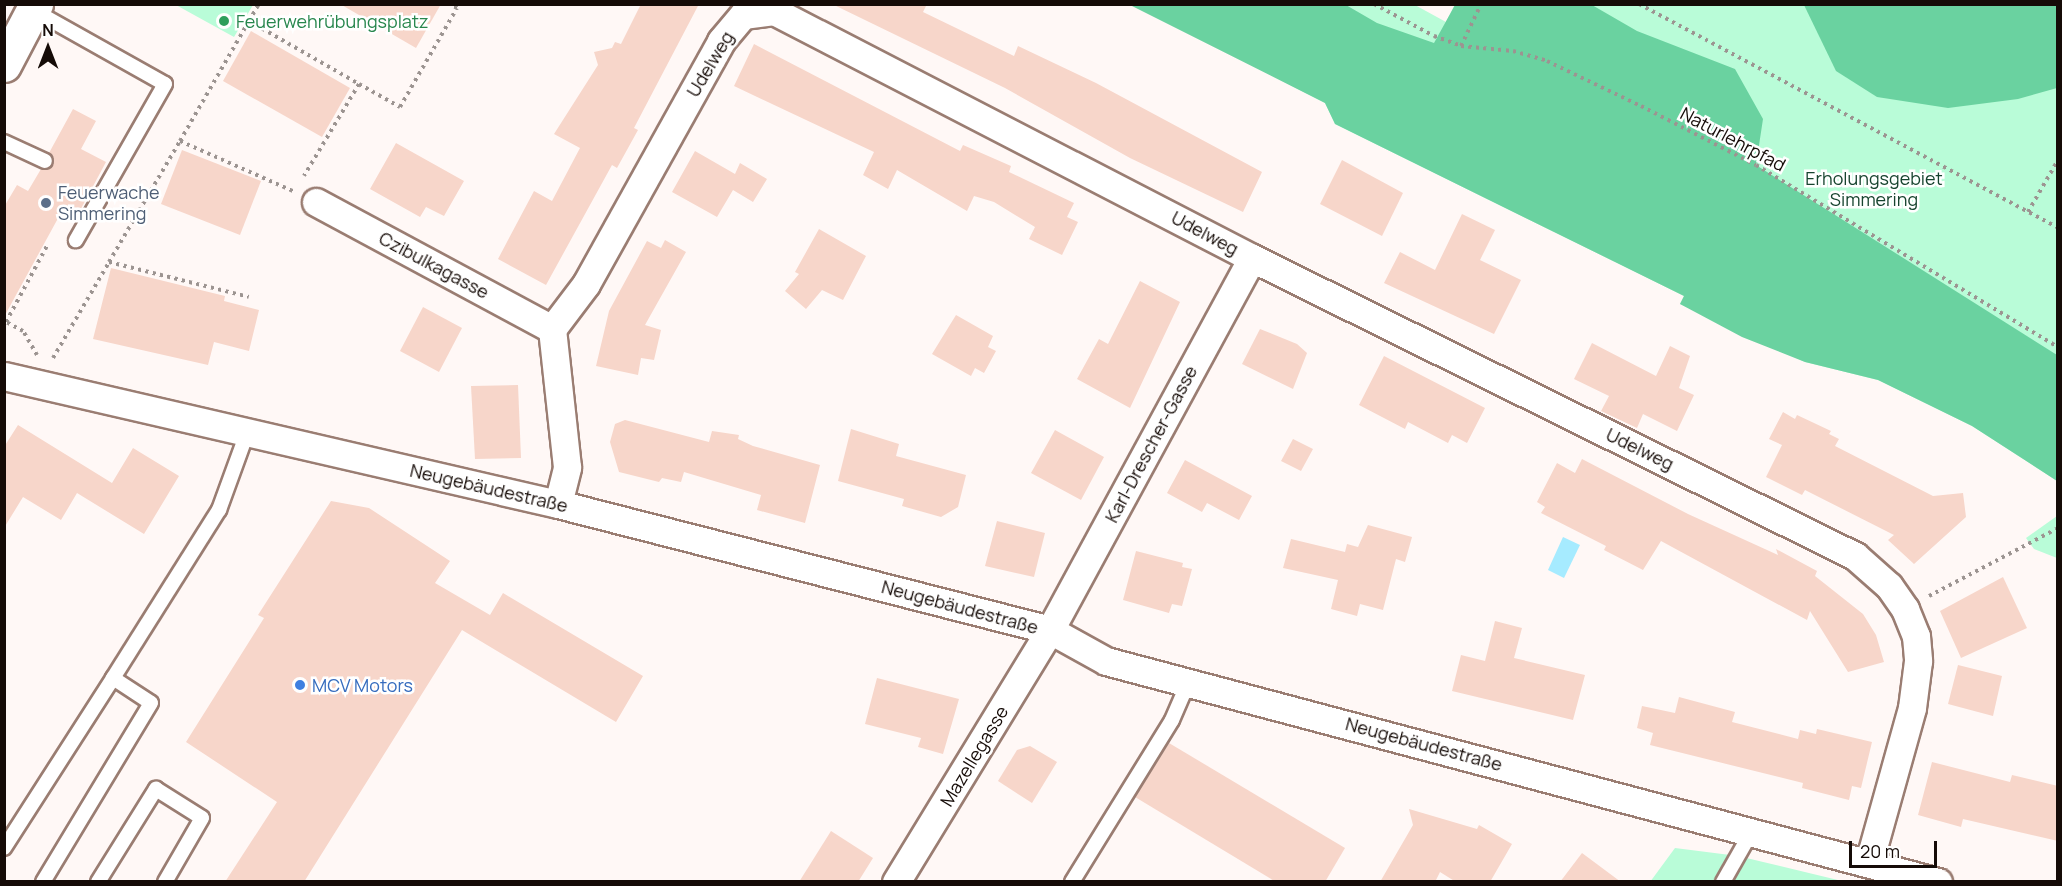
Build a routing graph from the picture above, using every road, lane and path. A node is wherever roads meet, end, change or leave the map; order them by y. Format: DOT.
graph roads {
  1 [pos="259,4"];
  2 [pos="451,4"];
  3 [pos="1374,4"];
  4 [pos="1481,4"];
  5 [pos="1639,4"];
  6 [pos="34,7"];
  7 [pos="249,21"];
  8 [pos="1461,46"];
  9 [pos="4,65"];
  10 [pos="359,84"];
  11 [pos="180,141"];
  12 [pos="4,142"];
  13 [pos="2058,160"];
  14 [pos="45,161"];
  15 [pos="316,202"];
  16 [pos="2028,212"];
  17 [pos="2058,228"];
  18 [pos="76,240"];
  19 [pos="47,246"];
  20 [pos="1252,258"];
  21 [pos="109,262"];
  22 [pos="249,297"];
  23 [pos="552,328"];
  24 [pos="2058,347"];
  25 [pos="21,381"];
  26 [pos="247,433"];
  27 [pos="558,504"];
  28 [pos="2058,528"];
  29 [pos="1905,609"];
  30 [pos="1050,630"];
  31 [pos="113,678"];
  32 [pos="1188,683"];
  33 [pos="1752,831"];
  34 [pos="4,848"];
  35 [pos="1866,872"];
  36 [pos="43,882"];
  37 [pos="99,882"];
  38 [pos="165,882"];
  39 [pos="896,882"];
  40 [pos="1072,882"];
  41 [pos="1722,882"];
  42 [pos="1938,882"];
  1 -- 7 [label="path"];
  2 -- 10 [label="path"];
  3 -- 8 [label="path, Naturlehrpfad"];
  4 -- 8 [label="path"];
  5 -- 16 [label="path"];
  6 -- 9 [label="main road"];
  6 -- 18 [label="lane"];
  7 -- 10 [label="path"];
  7 -- 11 [label="path"];
  8 -- 24 [label="path, Naturlehrpfad"];
  10 -- 11 [label="path"];
  11 -- 21 [label="path"];
  12 -- 14 [label="lane"];
  13 -- 16 [label="path"];
  15 -- 23 [label="street, Czibulkagasse"];
  16 -- 17 [label="path"];
  19 -- 25 [label="path"];
  20 -- 23 [label="street, Udelweg"];
  20 -- 29 [label="street, Udelweg"];
  20 -- 30 [label="street, Karl-Drescher-Gasse"];
  21 -- 22 [label="path"];
  21 -- 25 [label="path"];
  23 -- 27 [label="street"];
  25 -- 26 [label="street, Neugebäudestraße"];
  26 -- 27 [label="street, Neugebäudestraße"];
  26 -- 31 [label="lane"];
  27 -- 30 [label="street, Neugebäudestraße"];
  28 -- 29 [label="path"];
  29 -- 35 [label="street, Udelweg"];
  30 -- 32 [label="street, Neugebäudestraße"];
  30 -- 39 [label="street, Mazellegasse"];
  31 -- 34 [label="lane"];
  31 -- 36 [label="lane"];
  32 -- 33 [label="street, Neugebäudestraße"];
  32 -- 40 [label="lane"];
  33 -- 35 [label="street, Neugebäudestraße"];
  33 -- 41 [label="lane"];
  35 -- 42 [label="street, Neugebäudestraße"];
  37 -- 38 [label="lane"];
}
